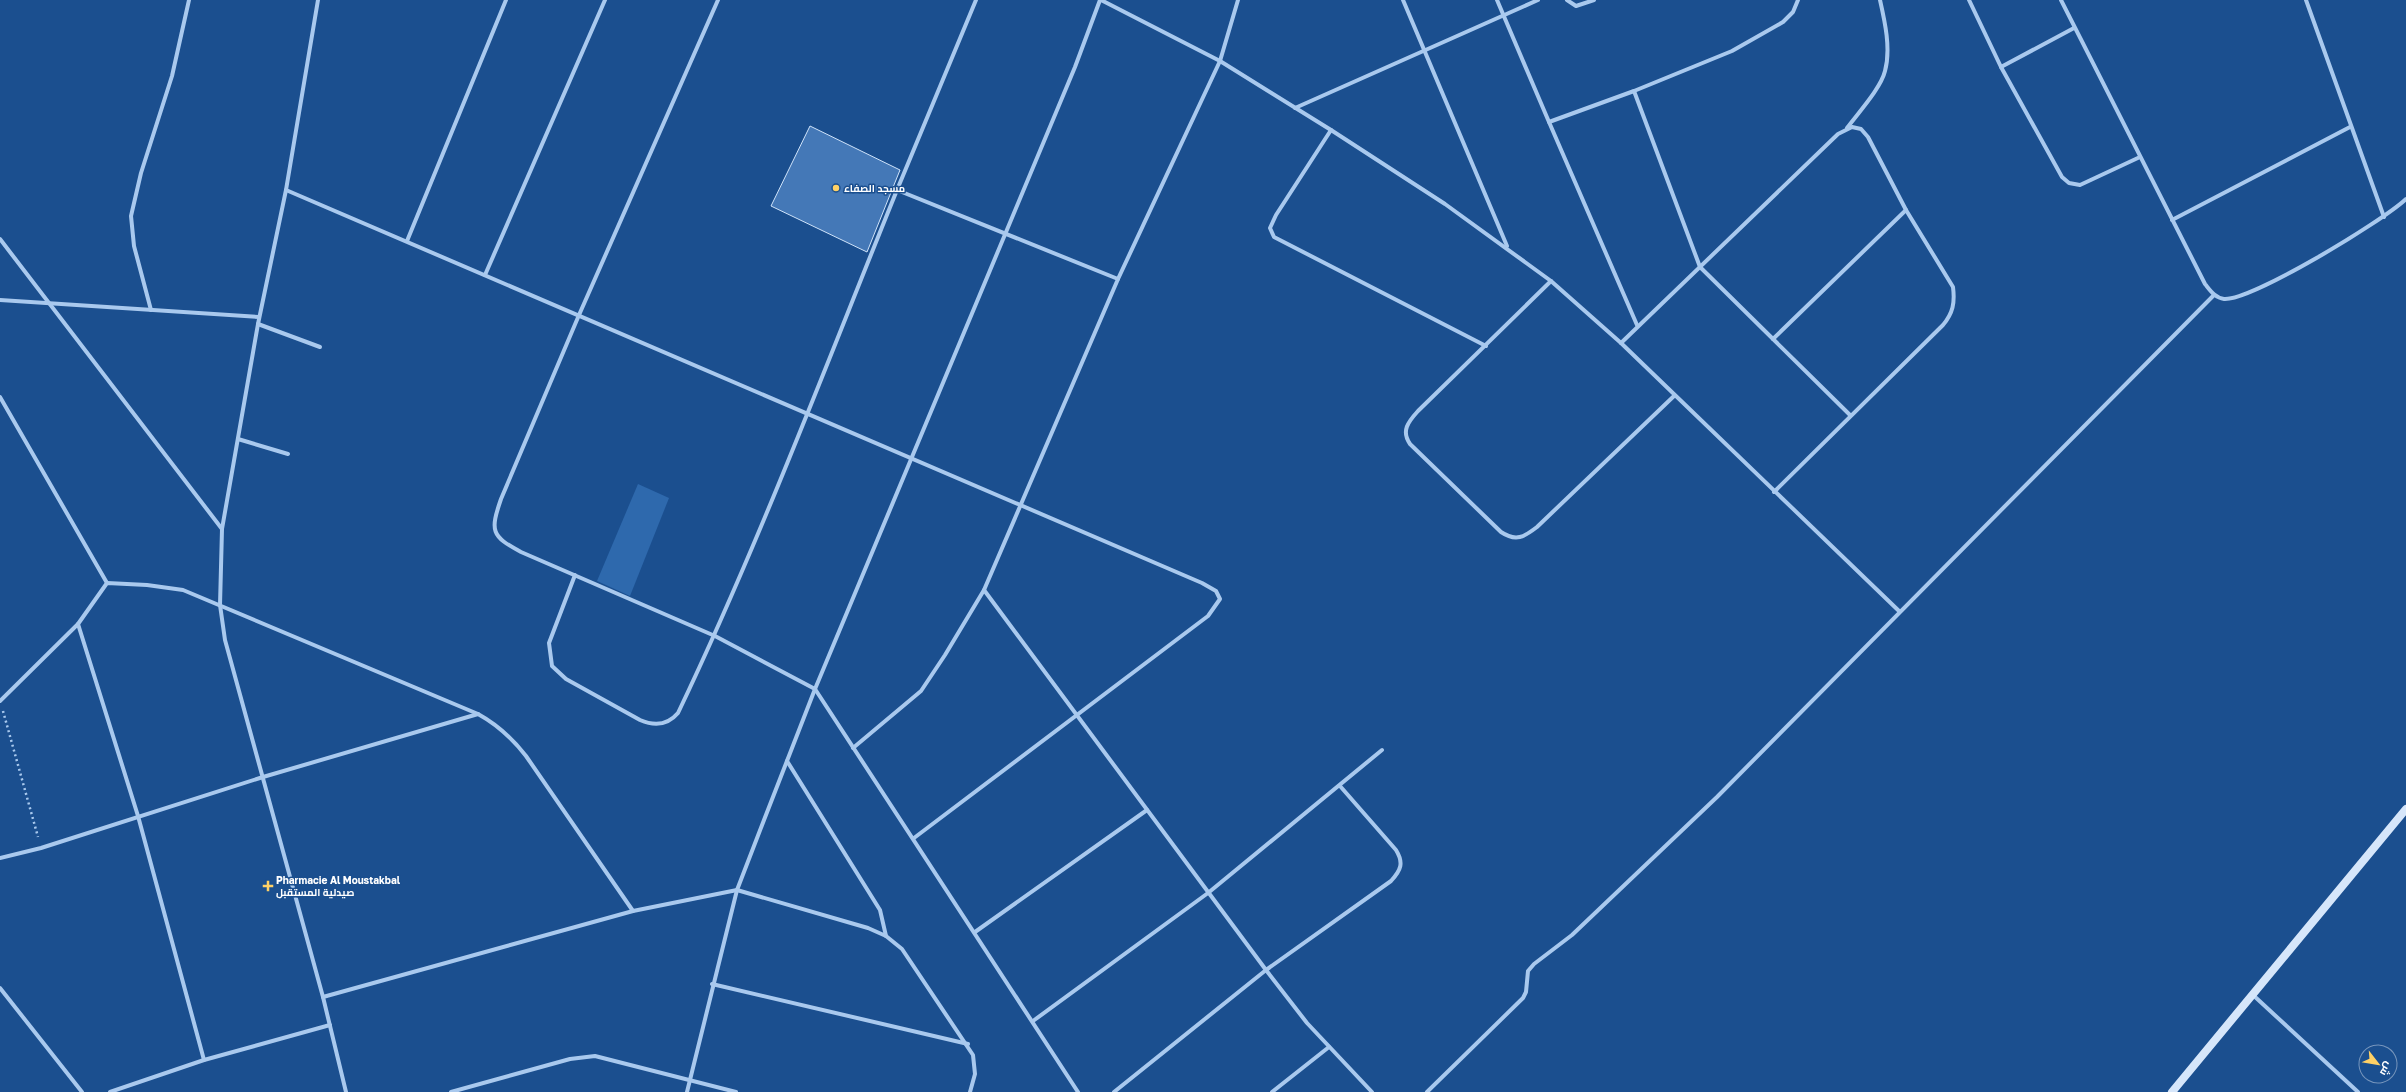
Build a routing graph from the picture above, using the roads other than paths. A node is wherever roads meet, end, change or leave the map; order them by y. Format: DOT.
graph roads {
  1 [pos="189,0"];
  2 [pos="318,0"];
  3 [pos="506,0"];
  4 [pos="605,0"];
  5 [pos="718,0"];
  6 [pos="976,0"];
  7 [pos="1100,0"];
  8 [pos="1238,0"];
  9 [pos="1403,0"];
  10 [pos="1497,0"];
  11 [pos="1538,0"];
  12 [pos="1567,0"];
  13 [pos="1594,0"];
  14 [pos="1798,0"];
  15 [pos="1880,0"];
  16 [pos="1969,0"];
  17 [pos="2061,0"];
  18 [pos="2306,0"];
  19 [pos="1503,15"];
  20 [pos="2074,28"];
  21 [pos="1424,52"];
  22 [pos="1220,61"];
  23 [pos="2001,67"];
  24 [pos="1634,91"];
  25 [pos="1295,108"];
  26 [pos="1549,122"];
  27 [pos="2350,127"];
  28 [pos="1847,128"];
  29 [pos="1331,130"];
  30 [pos="2140,157"];
  31 [pos="286,190"];
  32 [pos="897,190"];
  33 [pos="2406,199"];
  34 [pos="1906,210"];
  35 [pos="2384,217"];
  36 [pos="2172,220"];
  37 [pos="1007,233"];
  38 [pos="0,239"];
  39 [pos="408,241"];
  40 [pos="1507,248"];
  41 [pos="1700,267"];
  42 [pos="485,275"];
  43 [pos="1118,279"];
  44 [pos="1551,281"];
  45 [pos="2214,295"];
  46 [pos="0,300"];
  47 [pos="52,303"];
  48 [pos="151,310"];
  49 [pos="579,315"];
  50 [pos="259,317"];
  51 [pos="258,324"];
  52 [pos="1637,325"];
  53 [pos="1774,339"];
  54 [pos="1621,343"];
  55 [pos="1486,346"];
  56 [pos="320,347"];
  57 [pos="1674,396"];
  58 [pos="0,397"];
  59 [pos="808,414"];
  60 [pos="1850,415"];
  61 [pos="238,439"];
  62 [pos="288,454"];
  63 [pos="911,458"];
  64 [pos="1774,492"];
  65 [pos="1022,505"];
  66 [pos="222,529"];
  67 [pos="575,575"];
  68 [pos="107,583"];
  69 [pos="984,590"];
  70 [pos="220,605"];
  71 [pos="1899,612"];
  72 [pos="78,624"];
  73 [pos="715,636"];
  74 [pos="815,689"];
  75 [pos="0,701"];
  76 [pos="478,714"];
  77 [pos="1075,717"];
  78 [pos="853,748"];
  79 [pos="1382,750"];
  80 [pos="787,761"];
  81 [pos="263,777"];
  82 [pos="1340,786"];
  83 [pos="2406,809"];
  84 [pos="1147,810"];
  85 [pos="138,816"];
  86 [pos="914,838"];
  87 [pos="0,858"];
  88 [pos="737,890"];
  89 [pos="1208,894"];
  90 [pos="634,911"];
  91 [pos="975,932"];
  92 [pos="886,936"];
  93 [pos="1266,970"];
  94 [pos="712,984"];
  95 [pos="0,988"];
  96 [pos="2252,995"];
  97 [pos="323,997"];
  98 [pos="1033,1021"];
  99 [pos="330,1025"];
  100 [pos="968,1044"];
  101 [pos="1329,1047"];
  102 [pos="204,1060"];
  103 [pos="689,1080"];
  104 [pos="82,1092"];
  105 [pos="110,1092"];
  106 [pos="346,1092"];
  107 [pos="451,1092"];
  108 [pos="687,1092"];
  109 [pos="736,1092"];
  110 [pos="970,1092"];
  111 [pos="1078,1092"];
  112 [pos="1114,1092"];
  113 [pos="1272,1092"];
  114 [pos="1372,1092"];
  115 [pos="1427,1092"];
  116 [pos="2172,1092"];
  117 [pos="2358,1092"];
  1 -- 48 [label="street"];
  2 -- 31 [label="street"];
  3 -- 39 [label="street"];
  4 -- 42 [label="street"];
  5 -- 49 [label="street"];
  6 -- 32 [label="street"];
  7 -- 22 [label="street"];
  7 -- 37 [label="street"];
  8 -- 22 [label="street"];
  9 -- 21 [label="street"];
  10 -- 19 [label="street"];
  11 -- 19 [label="street"];
  12 -- 13 [label="street"];
  14 -- 24 [label="street"];
  15 -- 28 [label="street"];
  16 -- 23 [label="street"];
  17 -- 20 [label="street"];
  18 -- 27 [label="street"];
  19 -- 21 [label="street"];
  19 -- 26 [label="street"];
  20 -- 23 [label="street"];
  20 -- 30 [label="street"];
  21 -- 25 [label="street"];
  21 -- 40 [label="street"];
  22 -- 25 [label="street"];
  22 -- 43 [label="street"];
  23 -- 30 [label="street"];
  24 -- 26 [label="street"];
  24 -- 41 [label="street"];
  25 -- 29 [label="street"];
  26 -- 52 [label="street"];
  27 -- 35 [label="street"];
  27 -- 36 [label="street"];
  28 -- 34 [label="street"];
  28 -- 41 [label="street"];
  29 -- 40 [label="street"];
  29 -- 55 [label="street"];
  30 -- 36 [label="street"];
  31 -- 39 [label="street"];
  31 -- 50 [label="street"];
  32 -- 37 [label="street"];
  32 -- 59 [label="street"];
  33 -- 35 [label="street"];
  34 -- 53 [label="street"];
  34 -- 60 [label="street"];
  35 -- 45 [label="street"];
  36 -- 45 [label="street"];
  37 -- 43 [label="street"];
  37 -- 63 [label="street"];
  38 -- 47 [label="street"];
  39 -- 42 [label="street"];
  40 -- 44 [label="street"];
  41 -- 52 [label="street"];
  41 -- 53 [label="street"];
  42 -- 49 [label="street"];
  43 -- 65 [label="street"];
  44 -- 54 [label="street"];
  44 -- 55 [label="street"];
  45 -- 71 [label="street"];
  46 -- 47 [label="street"];
  47 -- 48 [label="street"];
  47 -- 66 [label="street"];
  48 -- 50 [label="street"];
  49 -- 59 [label="street"];
  49 -- 67 [label="street"];
  50 -- 51 [label="street"];
  51 -- 56 [label="street"];
  51 -- 61 [label="street"];
  52 -- 54 [label="street"];
  53 -- 60 [label="street"];
  54 -- 57 [label="street"];
  55 -- 57 [label="street"];
  57 -- 64 [label="street"];
  58 -- 68 [label="street"];
  59 -- 63 [label="street"];
  59 -- 73 [label="street"];
  60 -- 64 [label="street"];
  61 -- 62 [label="street"];
  61 -- 66 [label="street"];
  63 -- 65 [label="street"];
  63 -- 74 [label="street"];
  64 -- 71 [label="street"];
  65 -- 69 [label="street"];
  65 -- 77 [label="street"];
  66 -- 70 [label="street"];
  67 -- 73 [label="street"];
  67 -- 73 [label="street"];
  68 -- 70 [label="street"];
  68 -- 72 [label="street"];
  69 -- 77 [label="street"];
  69 -- 78 [label="street"];
  70 -- 76 [label="street"];
  70 -- 81 [label="street"];
  71 -- 115 [label="street"];
  72 -- 75 [label="street"];
  72 -- 85 [label="street"];
  73 -- 74 [label="street"];
  74 -- 78 [label="street"];
  74 -- 80 [label="street"];
  76 -- 81 [label="street"];
  76 -- 90 [label="street"];
  77 -- 84 [label="street"];
  77 -- 86 [label="street"];
  78 -- 86 [label="street"];
  79 -- 82 [label="street"];
  80 -- 88 [label="street"];
  80 -- 92 [label="street"];
  81 -- 85 [label="street"];
  81 -- 97 [label="street"];
  82 -- 89 [label="street"];
  82 -- 93 [label="street"];
  83 -- 96 [label="street"];
  84 -- 89 [label="street"];
  84 -- 91 [label="street"];
  85 -- 87 [label="street"];
  85 -- 102 [label="street"];
  86 -- 91 [label="street"];
  88 -- 90 [label="street"];
  88 -- 92 [label="street"];
  88 -- 94 [label="street"];
  89 -- 93 [label="street"];
  89 -- 98 [label="street"];
  90 -- 97 [label="street"];
  91 -- 98 [label="street"];
  92 -- 100 [label="street"];
  93 -- 101 [label="street"];
  93 -- 112 [label="street"];
  94 -- 100 [label="street"];
  94 -- 103 [label="street"];
  95 -- 104 [label="street"];
  96 -- 116 [label="street"];
  96 -- 117 [label="street"];
  97 -- 99 [label="street"];
  98 -- 111 [label="street"];
  99 -- 102 [label="street"];
  99 -- 106 [label="street"];
  100 -- 110 [label="street"];
  101 -- 113 [label="street"];
  101 -- 114 [label="street"];
  102 -- 105 [label="street"];
  103 -- 107 [label="street"];
  103 -- 108 [label="street"];
  103 -- 109 [label="street"];
}
